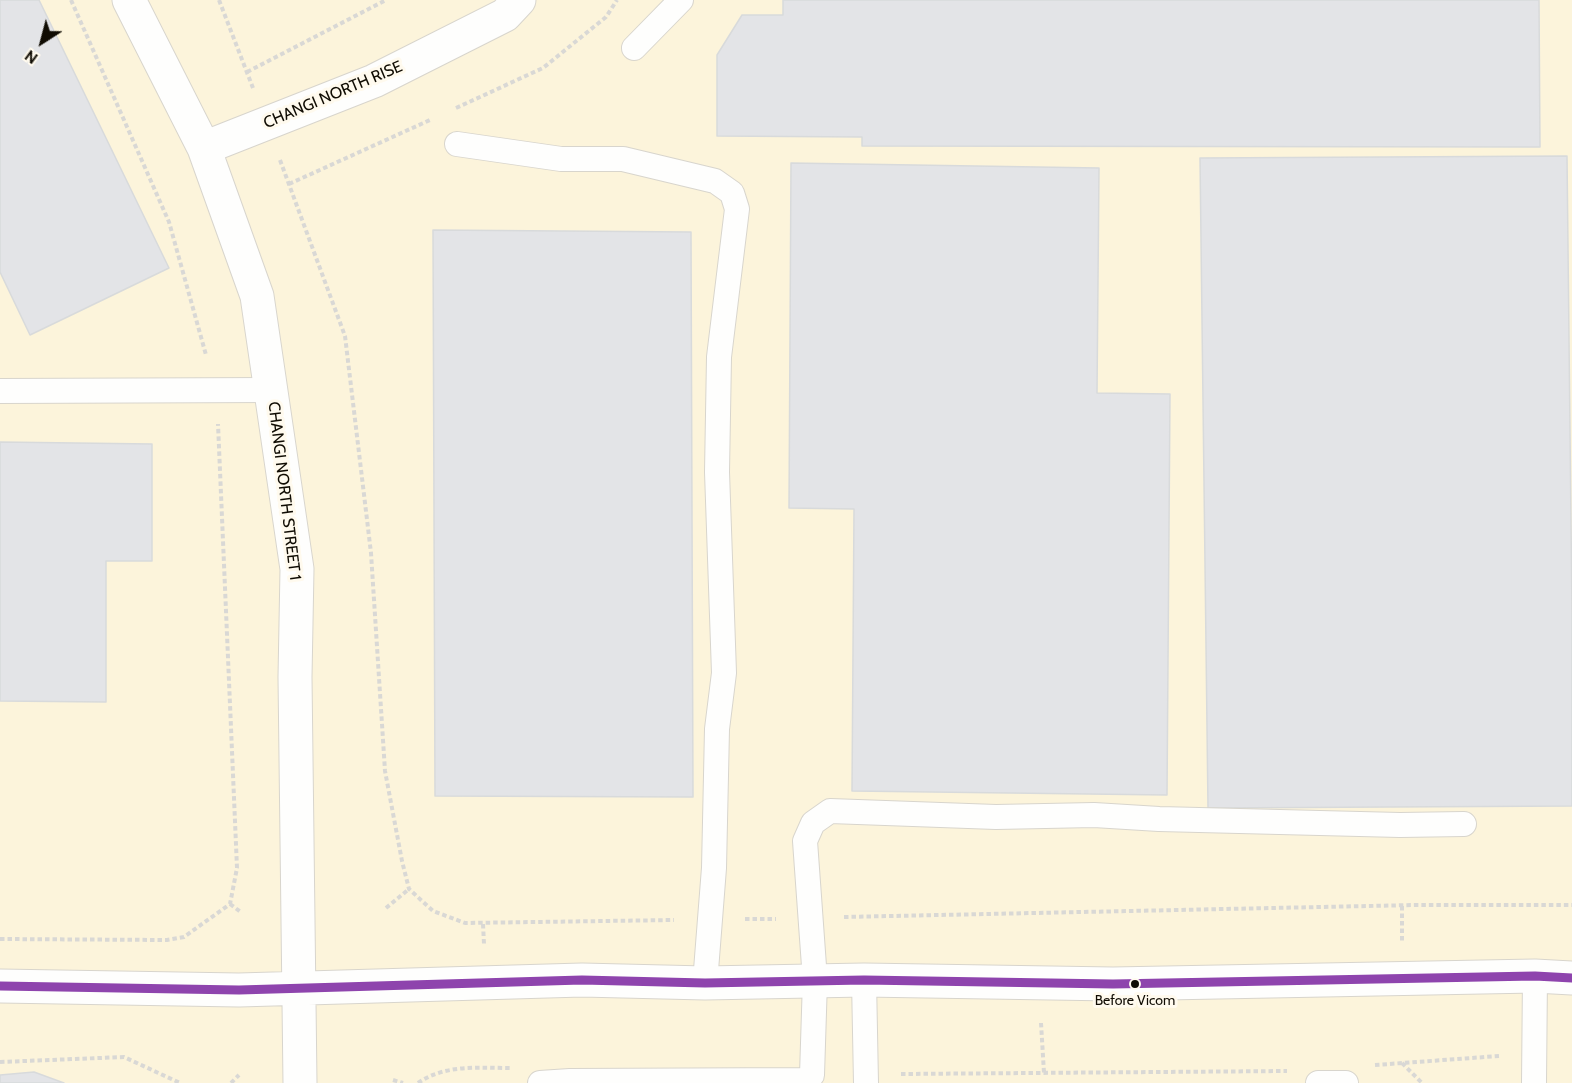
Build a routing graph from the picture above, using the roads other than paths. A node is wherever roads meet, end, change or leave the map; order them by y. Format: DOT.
graph roads {
  1 [pos="129,0"];
  2 [pos="519,0"];
  3 [pos="681,0"];
  4 [pos="634,48"];
  5 [pos="458,144"];
  6 [pos="204,148"];
  7 [pos="271,390"];
  8 [pos="0,391"];
  9 [pos="1464,824"];
  10 [pos="1535,976"];
  11 [pos="1572,978"];
  12 [pos="815,980"];
  13 [pos="864,980"];
  14 [pos="705,982"];
  15 [pos="0,986"];
  16 [pos="298,989"];
  17 [pos="866,1078"];
  18 [pos="300,1083"];
  19 [pos="540,1083"];
  20 [pos="1318,1083"];
  21 [pos="1346,1083"];
  22 [pos="1534,1083"];
  1 -- 6 [label="street, CHANGI NORTH STREET 1"];
  2 -- 6 [label="street, CHANGI NORTH RISE"];
  3 -- 4 [label="lane"];
  5 -- 14 [label="lane"];
  6 -- 7 [label="street, CHANGI NORTH STREET 1"];
  7 -- 8 [label="lane"];
  7 -- 16 [label="street, CHANGI NORTH STREET 1"];
  9 -- 12 [label="lane"];
  10 -- 11 [label="street"];
  10 -- 13 [label="street"];
  10 -- 22 [label="lane"];
  12 -- 13 [label="street"];
  12 -- 14 [label="street"];
  12 -- 19 [label="lane"];
  13 -- 17 [label="lane"];
  14 -- 16 [label="street"];
  15 -- 16 [label="street"];
  16 -- 18 [label="street, CHANGI NORTH STREET 1"];
  20 -- 21 [label="lane"];
}
